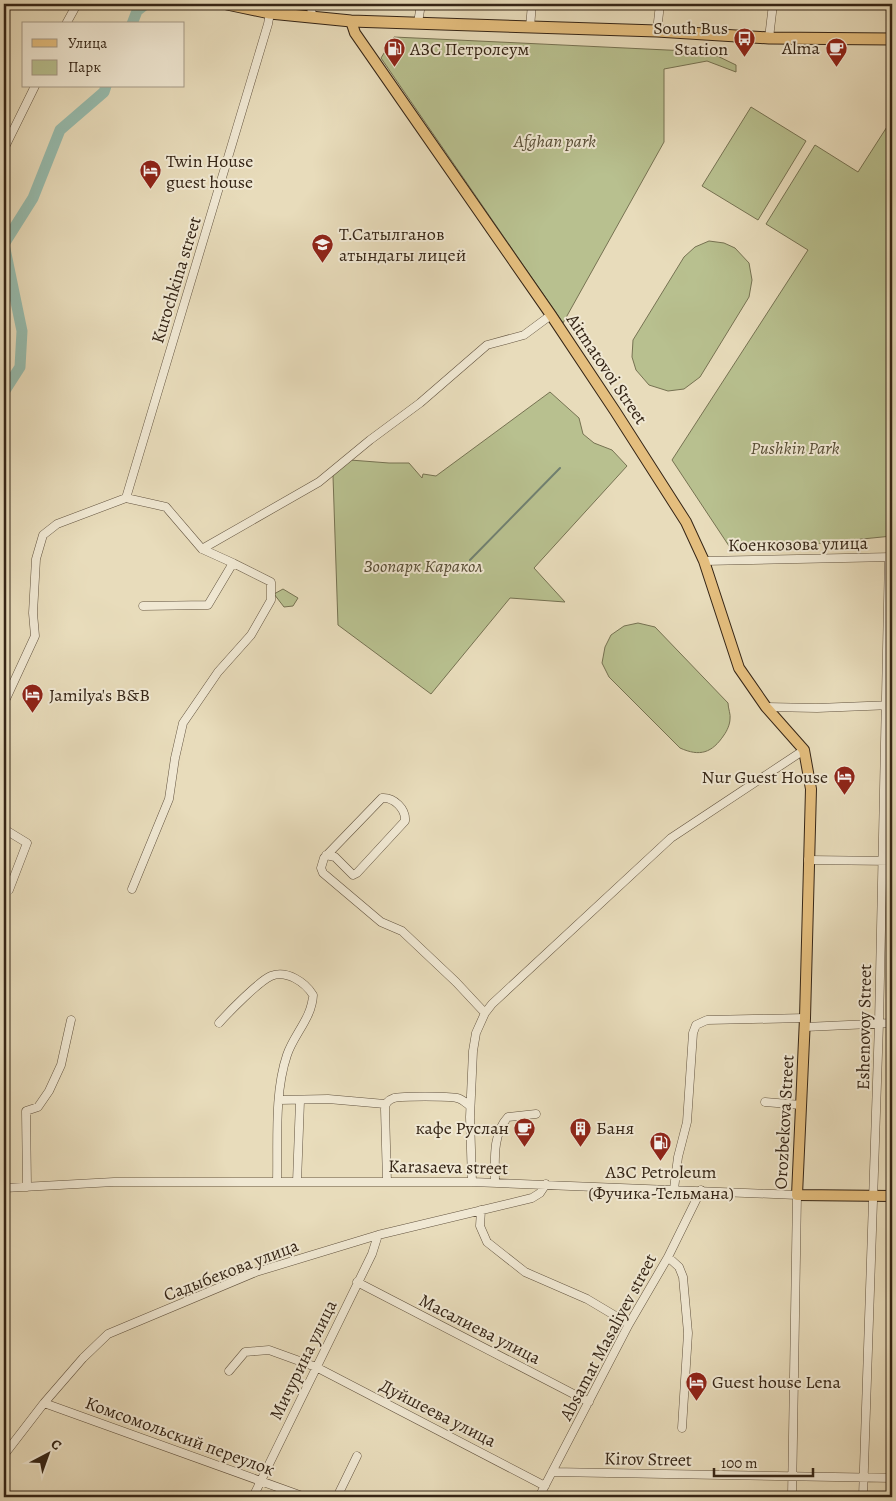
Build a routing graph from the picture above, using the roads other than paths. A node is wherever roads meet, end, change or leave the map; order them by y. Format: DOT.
graph roads {
  1 [pos="76,4"];
  2 [pos="226,4"];
  3 [pos="312,4"];
  4 [pos="421,4"];
  5 [pos="532,4"];
  6 [pos="660,4"];
  7 [pos="773,4"];
  8 [pos="270,12"];
  9 [pos="311,18"];
  10 [pos="352,21"];
  11 [pos="67,22"];
  12 [pos="418,23"];
  13 [pos="530,27"];
  14 [pos="657,31"];
  15 [pos="769,38"];
  16 [pos="892,39"];
  17 [pos="34,88"];
  18 [pos="4,146"];
  19 [pos="551,315"];
  20 [pos="126,498"];
  21 [pos="202,549"];
  22 [pos="891,557"];
  23 [pos="704,561"];
  24 [pos="233,563"];
  25 [pos="142,606"];
  26 [pos="4,703"];
  27 [pos="889,705"];
  28 [pos="766,707"];
  29 [pos="804,750"];
  30 [pos="4,828"];
  31 [pos="326,856"];
  32 [pos="808,860"];
  33 [pos="882,861"];
  34 [pos="892,861"];
  35 [pos="132,889"];
  36 [pos="9,890"];
  37 [pos="485,1014"];
  38 [pos="71,1020"];
  39 [pos="219,1023"];
  40 [pos="805,1023"];
  41 [pos="879,1023"];
  42 [pos="892,1023"];
  43 [pos="279,1100"];
  44 [pos="300,1100"];
  45 [pos="765,1102"];
  46 [pos="385,1104"];
  47 [pos="801,1104"];
  48 [pos="470,1106"];
  49 [pos="536,1114"];
  50 [pos="277,1182"];
  51 [pos="297,1182"];
  52 [pos="387,1182"];
  53 [pos="472,1182"];
  54 [pos="495,1183"];
  55 [pos="546,1184"];
  56 [pos="27,1187"];
  57 [pos="4,1188"];
  58 [pos="674,1189"];
  59 [pos="701,1190"];
  60 [pos="797,1195"];
  61 [pos="874,1196"];
  62 [pos="892,1196"];
  63 [pos="481,1210"];
  64 [pos="378,1235"];
  65 [pos="668,1257"];
  66 [pos="357,1282"];
  67 [pos="629,1324"];
  68 [pos="316,1367"];
  69 [pos="229,1371"];
  70 [pos="589,1402"];
  71 [pos="44,1403"];
  72 [pos="682,1428"];
  73 [pos="4,1455"];
  74 [pos="357,1456"];
  75 [pos="552,1472"];
  76 [pos="793,1477"];
  77 [pos="864,1478"];
  78 [pos="892,1478"];
  79 [pos="262,1480"];
  80 [pos="545,1486"];
  81 [pos="253,1497"];
  82 [pos="305,1497"];
  83 [pos="337,1497"];
  84 [pos="539,1497"];
  85 [pos="792,1497"];
  86 [pos="863,1497"];
  1 -- 11 [label="street"];
  2 -- 8 [label="highway"];
  3 -- 9 [label="street"];
  4 -- 12 [label="street"];
  5 -- 13 [label="street"];
  6 -- 14 [label="street"];
  7 -- 15 [label="street"];
  8 -- 9 [label="highway"];
  8 -- 20 [label="street, Kurochkina street"];
  9 -- 10 [label="highway"];
  10 -- 12 [label="highway"];
  10 -- 19 [label="main road, Aitmatovoi Street"];
  12 -- 13 [label="highway"];
  13 -- 14 [label="highway"];
  14 -- 15 [label="highway"];
  15 -- 16 [label="highway"];
  17 -- 18 [label="street"];
  19 -- 21 [label="street"];
  19 -- 23 [label="main road, Aitmatovoi Street"];
  20 -- 21 [label="street"];
  20 -- 26 [label="street"];
  21 -- 24 [label="street"];
  22 -- 23 [label="street, Коенкозова улица"];
  22 -- 27 [label="street, Eshenovoy Street"];
  23 -- 28 [label="main road, Aitmatovoi Street"];
  24 -- 25 [label="street"];
  24 -- 35 [label="street"];
  27 -- 28 [label="street"];
  27 -- 33 [label="street, Eshenovoy Street"];
  28 -- 29 [label="main road, Aitmatovoi Street"];
  29 -- 32 [label="main road, Orozbekova Street"];
  29 -- 37 [label="street"];
  30 -- 36 [label="street"];
  31 -- 31 [label="street"];
  31 -- 37 [label="street"];
  32 -- 33 [label="street"];
  32 -- 40 [label="main road, Orozbekova Street"];
  33 -- 34 [label="street"];
  33 -- 41 [label="street, Eshenovoy Street"];
  37 -- 48 [label="street"];
  38 -- 56 [label="street"];
  39 -- 43 [label="street"];
  40 -- 41 [label="street"];
  40 -- 47 [label="main road, Orozbekova Street"];
  40 -- 58 [label="street"];
  41 -- 42 [label="street"];
  41 -- 61 [label="street, Eshenovoy Street"];
  43 -- 44 [label="street"];
  43 -- 50 [label="street"];
  44 -- 46 [label="street"];
  44 -- 51 [label="street"];
  45 -- 47 [label="street"];
  46 -- 48 [label="street"];
  46 -- 52 [label="street"];
  47 -- 60 [label="main road, Orozbekova Street"];
  48 -- 53 [label="street"];
  49 -- 54 [label="street"];
  50 -- 51 [label="street, Karasaeva street"];
  50 -- 56 [label="street, Karasaeva street"];
  51 -- 52 [label="street, Karasaeva street"];
  52 -- 53 [label="street, Karasaeva street"];
  53 -- 54 [label="street, Karasaeva street"];
  54 -- 55 [label="street, Karasaeva street"];
  55 -- 58 [label="street, Karasaeva street"];
  55 -- 63 [label="street, Садыбекова улица"];
  56 -- 57 [label="street, Karasaeva street"];
  58 -- 59 [label="street, Karasaeva street"];
  59 -- 60 [label="street, Karasaeva street"];
  59 -- 65 [label="street, Absamat Masaliyev street"];
  60 -- 61 [label="main road, Karasaeva street"];
  60 -- 76 [label="street, Orozbekova Street"];
  61 -- 62 [label="main road, Karasaeva street"];
  61 -- 77 [label="street, Eshenovoy Street"];
  63 -- 64 [label="street, Садыбекова улица"];
  63 -- 67 [label="street"];
  64 -- 66 [label="street, Мичурина улица"];
  64 -- 71 [label="street, Садыбекова улица"];
  65 -- 67 [label="street, Absamat Masaliyev street"];
  65 -- 72 [label="street"];
  66 -- 68 [label="street, Мичурина улица"];
  66 -- 70 [label="street, Масалиева улица"];
  67 -- 70 [label="street, Absamat Masaliyev street"];
  68 -- 69 [label="street, Дуйшеева улица"];
  68 -- 79 [label="street, Мичурина улица"];
  68 -- 80 [label="street, Дуйшеева улица"];
  70 -- 75 [label="street, Absamat Masaliyev street"];
  71 -- 73 [label="street, Садыбекова улица"];
  71 -- 79 [label="street, Комсомольский переулок"];
  74 -- 83 [label="street"];
  75 -- 76 [label="street, Kirov Street"];
  75 -- 80 [label="street, Absamat Masaliyev street"];
  76 -- 77 [label="street, Kirov Street"];
  76 -- 85 [label="street, Orozbekova Street"];
  77 -- 78 [label="street, Kirov Street"];
  77 -- 86 [label="street, Eshenovoy Street"];
  79 -- 81 [label="street, Мичурина улица"];
  79 -- 82 [label="street, Комсомольский переулок"];
  80 -- 84 [label="street, Absamat Masaliyev street"];
}
